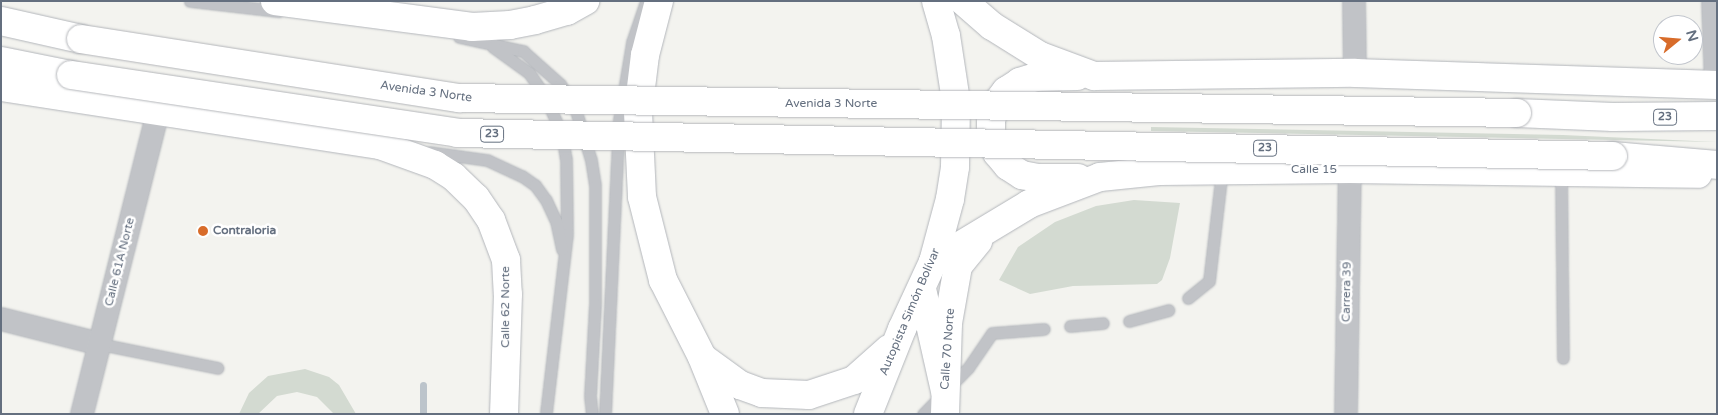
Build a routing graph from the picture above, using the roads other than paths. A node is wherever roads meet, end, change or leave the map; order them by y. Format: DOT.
graph roads {
  1 [pos="190,1"];
  2 [pos="275,1"];
  3 [pos="585,1"];
  4 [pos="646,1"];
  5 [pos="659,1"];
  6 [pos="936,1"];
  7 [pos="963,1"];
  8 [pos="1354,1"];
  9 [pos="1713,1"];
  10 [pos="1,21"];
  11 [pos="488,44"];
  12 [pos="1,61"];
  13 [pos="1355,73"];
  14 [pos="1094,76"];
  15 [pos="1716,85"];
  16 [pos="1,87"];
  17 [pos="158,111"];
  18 [pos="1717,116"];
  19 [pos="380,145"];
  20 [pos="1717,165"];
  21 [pos="1350,169"];
  22 [pos="1222,170"];
  23 [pos="1561,173"];
  24 [pos="1717,175"];
  25 [pos="1100,177"];
  26 [pos="983,234"];
  27 [pos="564,259"];
  28 [pos="933,262"];
  29 [pos="922,289"];
  30 [pos="1188,298"];
  31 [pos="1170,310"];
  32 [pos="1,319"];
  33 [pos="1129,321"];
  34 [pos="1103,323"];
  35 [pos="1070,326"];
  36 [pos="1044,328"];
  37 [pos="902,329"];
  38 [pos="100,344"];
  39 [pos="702,357"];
  40 [pos="1563,358"];
  41 [pos="218,368"];
  42 [pos="945,402"];
  43 [pos="82,414"];
  44 [pos="504,414"];
  45 [pos="546,414"];
  46 [pos="592,414"];
  47 [pos="605,414"];
  48 [pos="725,414"];
  49 [pos="868,414"];
  50 [pos="923,414"];
  51 [pos="1346,414"];
  1 -- 11 [label="lane"];
  2 -- 3 [label="main road"];
  4 -- 47 [label="lane"];
  5 -- 39 [label="main road"];
  6 -- 28 [label="main road, Autopista Simón Bolívar"];
  7 -- 14 [label="main road"];
  8 -- 13 [label="street"];
  9 -- 15 [label="street"];
  10 -- 18 [label="main road, Avenida 3 Norte / 23, bridge"];
  11 -- 27 [label="lane"];
  11 -- 46 [label="lane"];
  12 -- 20 [label="main road, Calle 15 / 23, bridge"];
  13 -- 14 [label="main road"];
  13 -- 15 [label="main road"];
  14 -- 25 [label="main road"];
  16 -- 17 [label="main road"];
  17 -- 19 [label="main road"];
  17 -- 38 [label="street, Calle 61A Norte"];
  19 -- 27 [label="lane"];
  19 -- 44 [label="main road, Calle 62 Norte"];
  21 -- 22 [label="main road, Calle 15"];
  21 -- 23 [label="main road, Calle 15"];
  21 -- 51 [label="street, Carrera 39"];
  22 -- 25 [label="main road, Calle 15"];
  22 -- 30 [label="lane"];
  23 -- 24 [label="main road, Calle 15"];
  23 -- 40 [label="lane"];
  25 -- 26 [label="main road, Calle 15"];
  26 -- 28 [label="main road, Calle 15"];
  26 -- 42 [label="main road, Calle 70 Norte"];
  27 -- 45 [label="lane"];
  28 -- 29 [label="main road, Autopista Simón Bolívar"];
  29 -- 37 [label="main road, Autopista Simón Bolívar"];
  29 -- 42 [label="main road"];
  31 -- 33 [label="lane"];
  32 -- 38 [label="street"];
  34 -- 35 [label="lane"];
  36 -- 42 [label="lane"];
  37 -- 39 [label="main road"];
  37 -- 49 [label="main road, Autopista Simón Bolívar"];
  38 -- 41 [label="lane"];
  38 -- 43 [label="street, Calle 61A Norte"];
  39 -- 48 [label="main road"];
  42 -- 50 [label="lane"];
}
